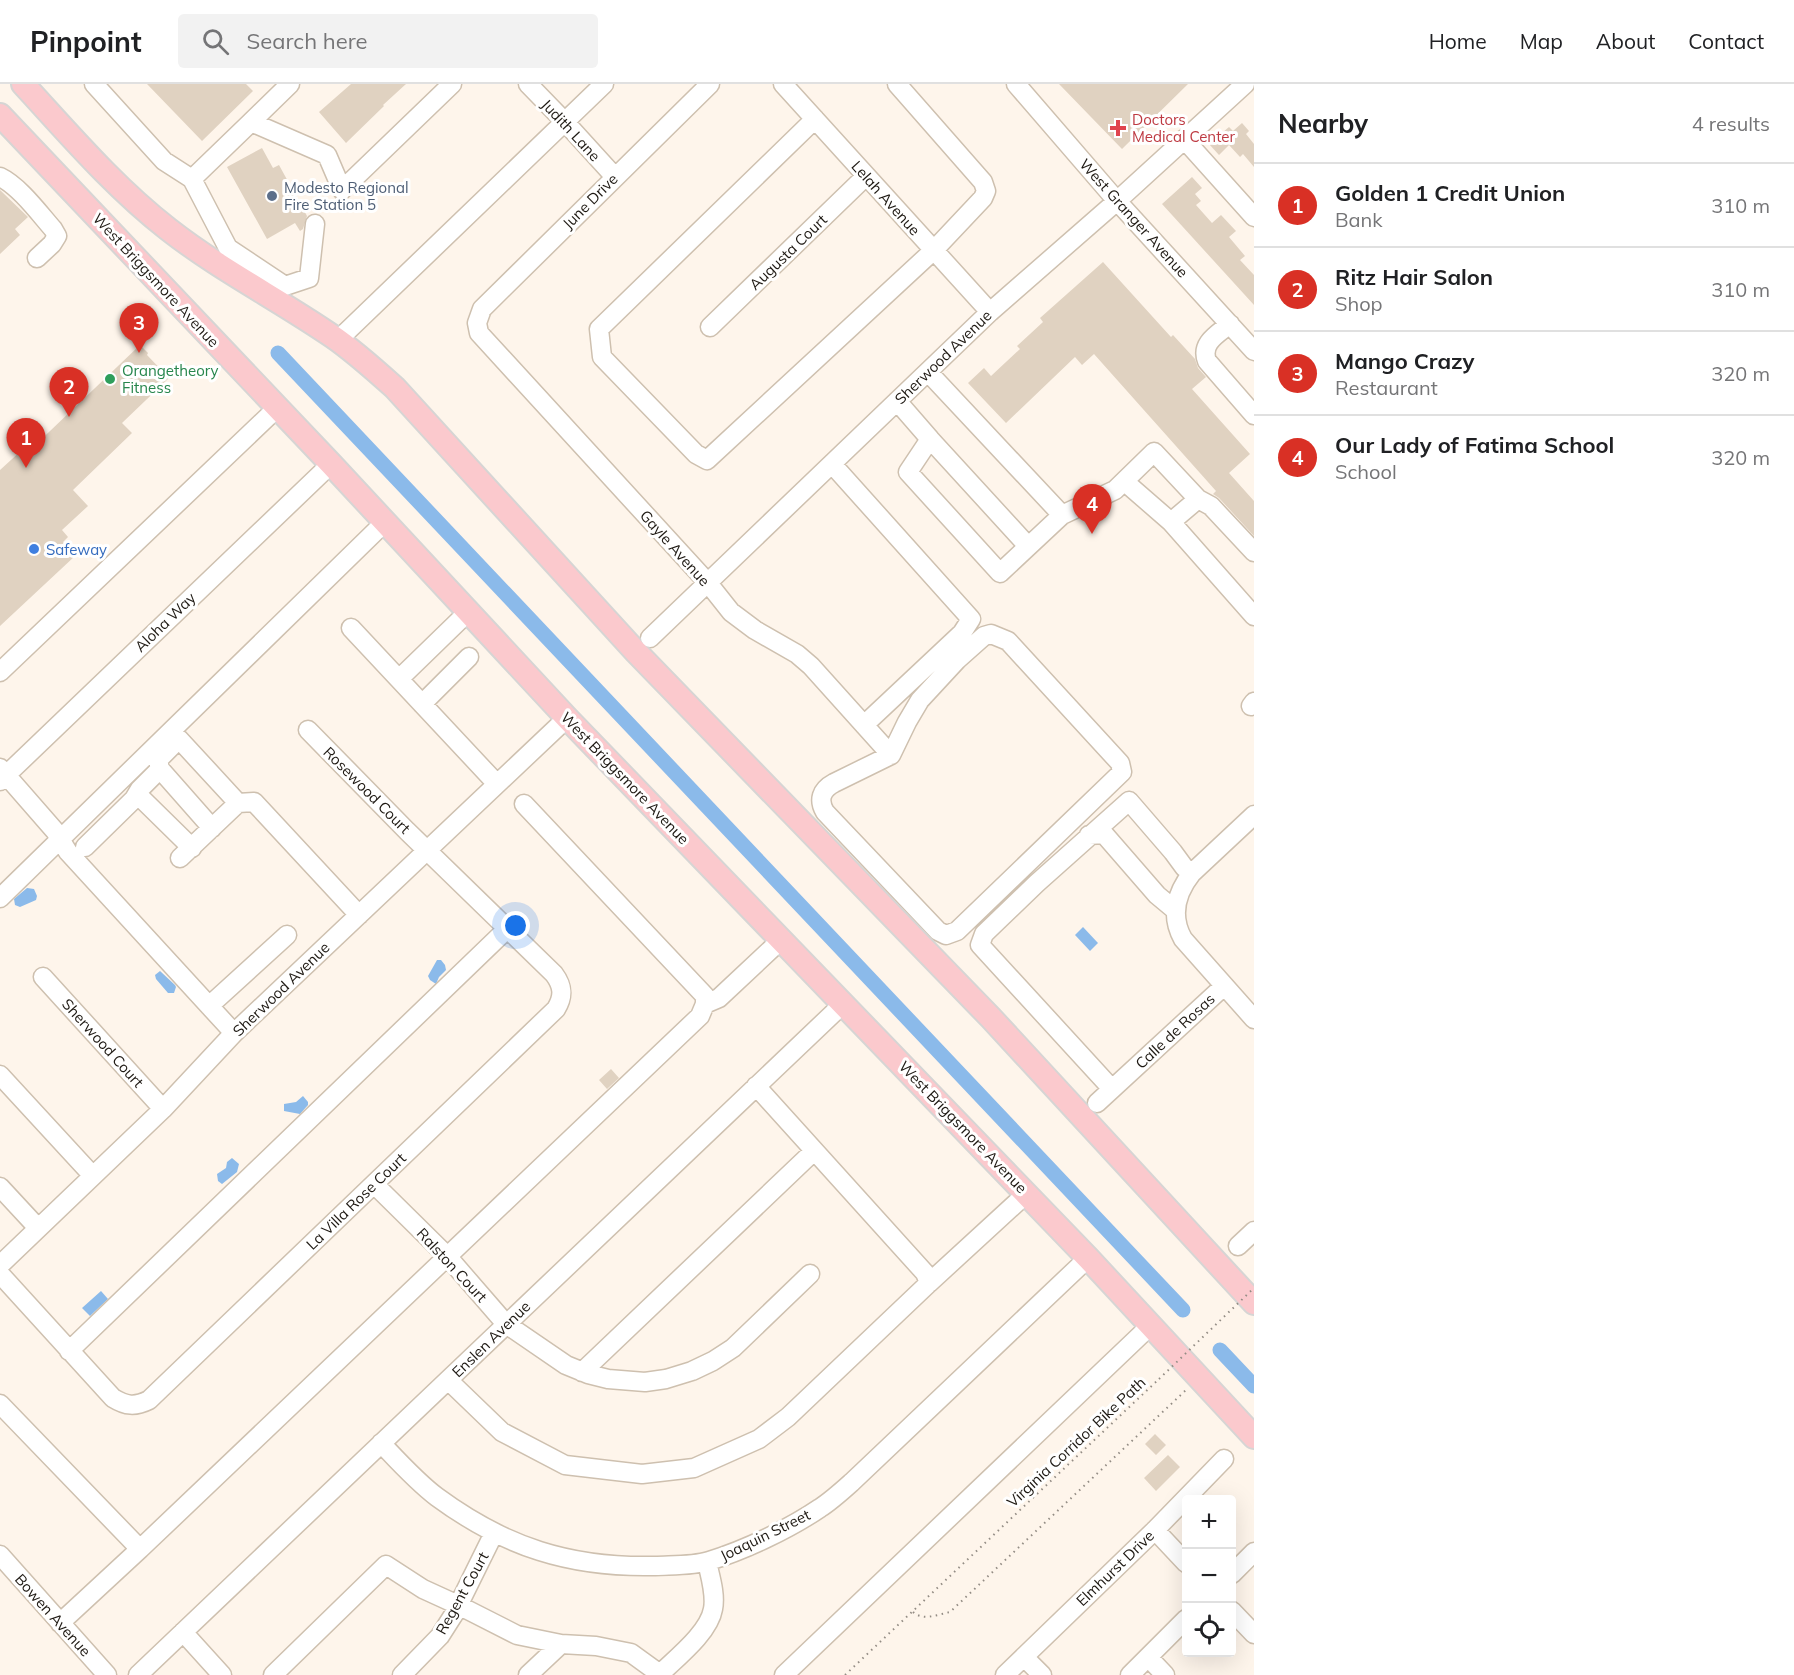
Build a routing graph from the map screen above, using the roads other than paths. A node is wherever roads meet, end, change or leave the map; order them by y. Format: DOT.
graph roads {
  1 [pos="23,84"];
  2 [pos="94,84"];
  3 [pos="290,84"];
  4 [pos="452,84"];
  5 [pos="528,84"];
  6 [pos="604,84"];
  7 [pos="710,84"];
  8 [pos="783,84"];
  9 [pos="897,84"];
  10 [pos="1016,84"];
  11 [pos="1246,84"];
  12 [pos="1254,91"];
  13 [pos="0,115"];
  14 [pos="815,119"];
  15 [pos="251,122"];
  16 [pos="565,122"];
  17 [pos="1184,139"];
  18 [pos="867,176"];
  19 [pos="0,177"];
  20 [pos="615,177"];
  21 [pos="192,179"];
  22 [pos="1117,201"];
  23 [pos="1254,217"];
  24 [pos="315,224"];
  25 [pos="934,250"];
  26 [pos="37,258"];
  27 [pos="990,312"];
  28 [pos="477,323"];
  29 [pos="1230,324"];
  30 [pos="710,327"];
  31 [pos="338,340"];
  32 [pos="1254,351"];
  33 [pos="928,372"];
  34 [pos="897,401"];
  35 [pos="277,408"];
  36 [pos="1254,415"];
  37 [pos="930,439"];
  38 [pos="331,464"];
  39 [pos="832,464"];
  40 [pos="1125,482"];
  41 [pos="1198,499"];
  42 [pos="1062,515"];
  43 [pos="1171,522"];
  44 [pos="384,523"];
  45 [pos="1028,546"];
  46 [pos="1254,552"];
  47 [pos="708,583"];
  48 [pos="468,612"];
  49 [pos="1254,616"];
  50 [pos="351,628"];
  51 [pos="650,638"];
  52 [pos="469,657"];
  53 [pos="0,672"];
  54 [pos="399,679"];
  55 [pos="422,704"];
  56 [pos="567,718"];
  57 [pos="864,725"];
  58 [pos="308,730"];
  59 [pos="891,755"];
  60 [pos="160,770"];
  61 [pos="2,775"];
  62 [pos="497,784"];
  63 [pos="137,794"];
  64 [pos="238,803"];
  65 [pos="524,804"];
  66 [pos="1254,815"];
  67 [pos="212,828"];
  68 [pos="58,834"];
  69 [pos="1089,835"];
  70 [pos="85,847"];
  71 [pos="428,850"];
  72 [pos="1192,873"];
  73 [pos="0,898"];
  74 [pos="1175,910"];
  75 [pos="359,915"];
  76 [pos="508,928"];
  77 [pos="287,935"];
  78 [pos="782,939"];
  79 [pos="43,977"];
  80 [pos="1224,986"];
  81 [pos="844,1003"];
  82 [pos="705,1004"];
  83 [pos="209,1006"];
  84 [pos="1254,1019"];
  85 [pos="234,1033"];
  86 [pos="0,1075"];
  87 [pos="756,1086"];
  88 [pos="1112,1089"];
  89 [pos="1097,1103"];
  90 [pos="163,1109"];
  91 [pos="814,1151"];
  92 [pos="93,1176"];
  93 [pos="374,1184"];
  94 [pos="0,1187"];
  95 [pos="1026,1194"];
  96 [pos="38,1228"];
  97 [pos="1254,1231"];
  98 [pos="1238,1246"];
  99 [pos="447,1256"];
  100 [pos="1088,1258"];
  101 [pos="0,1264"];
  102 [pos="0,1274"];
  103 [pos="810,1274"];
  104 [pos="929,1283"];
  105 [pos="1254,1303"];
  106 [pos="506,1324"];
  107 [pos="1150,1326"];
  108 [pos="69,1351"];
  109 [pos="582,1372"];
  110 [pos="448,1380"];
  111 [pos="0,1404"];
  112 [pos="1254,1437"];
  113 [pos="381,1443"];
  114 [pos="1224,1459"];
  115 [pos="1155,1530"];
  116 [pos="494,1533"];
  117 [pos="140,1550"];
  118 [pos="1254,1552"];
  119 [pos="0,1555"];
  120 [pos="1182,1559"];
  121 [pos="707,1562"];
  122 [pos="1236,1570"];
  123 [pos="458,1605"];
  124 [pos="1236,1615"];
  125 [pos="60,1623"];
  126 [pos="1182,1623"];
  127 [pos="183,1632"];
  128 [pos="1254,1634"];
  129 [pos="561,1644"];
  130 [pos="1024,1657"];
  131 [pos="1148,1657"];
  132 [pos="659,1674"];
  133 [pos="107,1675"];
  134 [pos="138,1675"];
  135 [pos="222,1675"];
  136 [pos="273,1675"];
  137 [pos="402,1675"];
  138 [pos="528,1675"];
  139 [pos="784,1675"];
  140 [pos="1005,1675"];
  141 [pos="1042,1675"];
  142 [pos="1130,1675"];
  143 [pos="1165,1675"];
  1 -- 31 [label="main road"];
  2 -- 21 [label="street"];
  3 -- 15 [label="street"];
  4 -- 15 [label="street"];
  5 -- 16 [label="street, Judith Lane"];
  6 -- 16 [label="street"];
  7 -- 20 [label="street, June Drive"];
  8 -- 14 [label="street, Lelah Avenue"];
  9 -- 25 [label="street"];
  10 -- 22 [label="street, West Granger Avenue"];
  11 -- 12 [label="street"];
  11 -- 17 [label="street, Sherwood Avenue"];
  13 -- 35 [label="main road, West Briggsmore Avenue"];
  14 -- 18 [label="street, Lelah Avenue"];
  14 -- 25 [label="street"];
  15 -- 21 [label="street"];
  16 -- 20 [label="street, Judith Lane"];
  16 -- 31 [label="street"];
  17 -- 22 [label="street, Sherwood Avenue"];
  17 -- 23 [label="street"];
  18 -- 25 [label="street, Lelah Avenue"];
  18 -- 30 [label="street, Augusta Court"];
  19 -- 26 [label="street"];
  20 -- 28 [label="street, June Drive"];
  21 -- 24 [label="street"];
  22 -- 27 [label="street, Sherwood Avenue"];
  22 -- 29 [label="street, West Granger Avenue"];
  25 -- 27 [label="street, Lelah Avenue"];
  27 -- 33 [label="street, Sherwood Avenue"];
  28 -- 47 [label="street, Gayle Avenue"];
  29 -- 32 [label="street, West Granger Avenue"];
  29 -- 36 [label="street"];
  31 -- 105 [label="main road"];
  33 -- 34 [label="street, Sherwood Avenue"];
  33 -- 42 [label="street"];
  34 -- 37 [label="street"];
  34 -- 39 [label="street, Sherwood Avenue"];
  35 -- 38 [label="main road, West Briggsmore Avenue"];
  35 -- 53 [label="street"];
  37 -- 45 [label="street"];
  37 -- 45 [label="street"];
  38 -- 44 [label="main road, West Briggsmore Avenue"];
  38 -- 61 [label="street, Aloha Way"];
  39 -- 47 [label="street, Sherwood Avenue"];
  39 -- 57 [label="street"];
  40 -- 41 [label="street"];
  40 -- 42 [label="street"];
  40 -- 43 [label="street"];
  41 -- 43 [label="street"];
  41 -- 46 [label="street"];
  42 -- 45 [label="street"];
  43 -- 49 [label="street"];
  44 -- 48 [label="main road, West Briggsmore Avenue"];
  44 -- 68 [label="street"];
  47 -- 51 [label="street, Sherwood Avenue"];
  47 -- 57 [label="street, Gayle Avenue"];
  48 -- 54 [label="street"];
  48 -- 56 [label="main road, West Briggsmore Avenue"];
  50 -- 54 [label="street"];
  52 -- 55 [label="street"];
  54 -- 55 [label="street"];
  55 -- 62 [label="street"];
  56 -- 62 [label="street, Sherwood Avenue"];
  56 -- 78 [label="main road, West Briggsmore Avenue"];
  57 -- 59 [label="street, Gayle Avenue"];
  58 -- 71 [label="street, Rosewood Court"];
  59 -- 59 [label="street"];
  60 -- 63 [label="street"];
  60 -- 64 [label="street"];
  60 -- 67 [label="street"];
  61 -- 68 [label="street"];
  62 -- 71 [label="street, Sherwood Avenue"];
  63 -- 67 [label="street"];
  63 -- 70 [label="street"];
  64 -- 67 [label="street"];
  64 -- 75 [label="street"];
  65 -- 82 [label="street"];
  66 -- 72 [label="street"];
  68 -- 73 [label="street"];
  68 -- 83 [label="street"];
  69 -- 72 [label="street"];
  69 -- 74 [label="street"];
  69 -- 88 [label="street"];
  71 -- 75 [label="street, Sherwood Avenue"];
  71 -- 76 [label="street, La Villa Rose Court"];
  72 -- 74 [label="street"];
  74 -- 80 [label="street, Calle de Rosas"];
  75 -- 85 [label="street, Sherwood Avenue"];
  76 -- 93 [label="street, La Villa Rose Court"];
  76 -- 108 [label="street"];
  77 -- 83 [label="street"];
  78 -- 81 [label="main road, West Briggsmore Avenue"];
  78 -- 82 [label="street"];
  79 -- 90 [label="street, Sherwood Court"];
  80 -- 84 [label="street"];
  80 -- 88 [label="street, Calle de Rosas"];
  81 -- 87 [label="street, Enslen Avenue"];
  81 -- 95 [label="main road, West Briggsmore Avenue"];
  82 -- 99 [label="street"];
  83 -- 85 [label="street"];
  85 -- 90 [label="street, Sherwood Avenue"];
  86 -- 92 [label="street"];
  87 -- 91 [label="street"];
  87 -- 106 [label="street, Enslen Avenue"];
  88 -- 89 [label="street, Calle de Rosas"];
  90 -- 92 [label="street, Sherwood Avenue"];
  91 -- 104 [label="street"];
  91 -- 109 [label="street"];
  92 -- 96 [label="street, Sherwood Avenue"];
  93 -- 99 [label="street, Ralston Court"];
  93 -- 108 [label="street, La Villa Rose Court"];
  94 -- 96 [label="street"];
  95 -- 100 [label="main road, West Briggsmore Avenue"];
  95 -- 104 [label="street"];
  96 -- 101 [label="street, Sherwood Avenue"];
  97 -- 98 [label="street"];
  99 -- 106 [label="street, Ralston Court"];
  99 -- 117 [label="street"];
  100 -- 107 [label="main road, West Briggsmore Avenue"];
  100 -- 121 [label="street, Joaquin Street"];
  102 -- 108 [label="street, La Villa Rose Court"];
  103 -- 109 [label="street, Ralston Court"];
  104 -- 110 [label="street"];
  106 -- 109 [label="street, Ralston Court"];
  106 -- 110 [label="street, Enslen Avenue"];
  107 -- 112 [label="main road, West Briggsmore Avenue"];
  107 -- 139 [label="street"];
  110 -- 113 [label="street, Enslen Avenue"];
  111 -- 117 [label="street"];
  113 -- 116 [label="street, Joaquin Street"];
  113 -- 127 [label="street, Enslen Avenue"];
  114 -- 115 [label="street, Elmhurst Drive"];
  115 -- 120 [label="street"];
  115 -- 130 [label="street, Elmhurst Drive"];
  116 -- 121 [label="street, Joaquin Street"];
  116 -- 123 [label="street, Regent Court"];
  117 -- 125 [label="street"];
  118 -- 122 [label="street"];
  119 -- 125 [label="street, Bowen Avenue"];
  121 -- 132 [label="street"];
  123 -- 129 [label="street"];
  123 -- 136 [label="street"];
  123 -- 137 [label="street, Regent Court"];
  124 -- 128 [label="street"];
  125 -- 133 [label="street, Bowen Avenue"];
  126 -- 131 [label="street"];
  127 -- 134 [label="street, Enslen Avenue"];
  127 -- 135 [label="street"];
  129 -- 132 [label="street"];
  129 -- 138 [label="street"];
  130 -- 140 [label="street, Elmhurst Drive"];
  130 -- 141 [label="street"];
  131 -- 142 [label="street"];
  131 -- 143 [label="street"];
}
